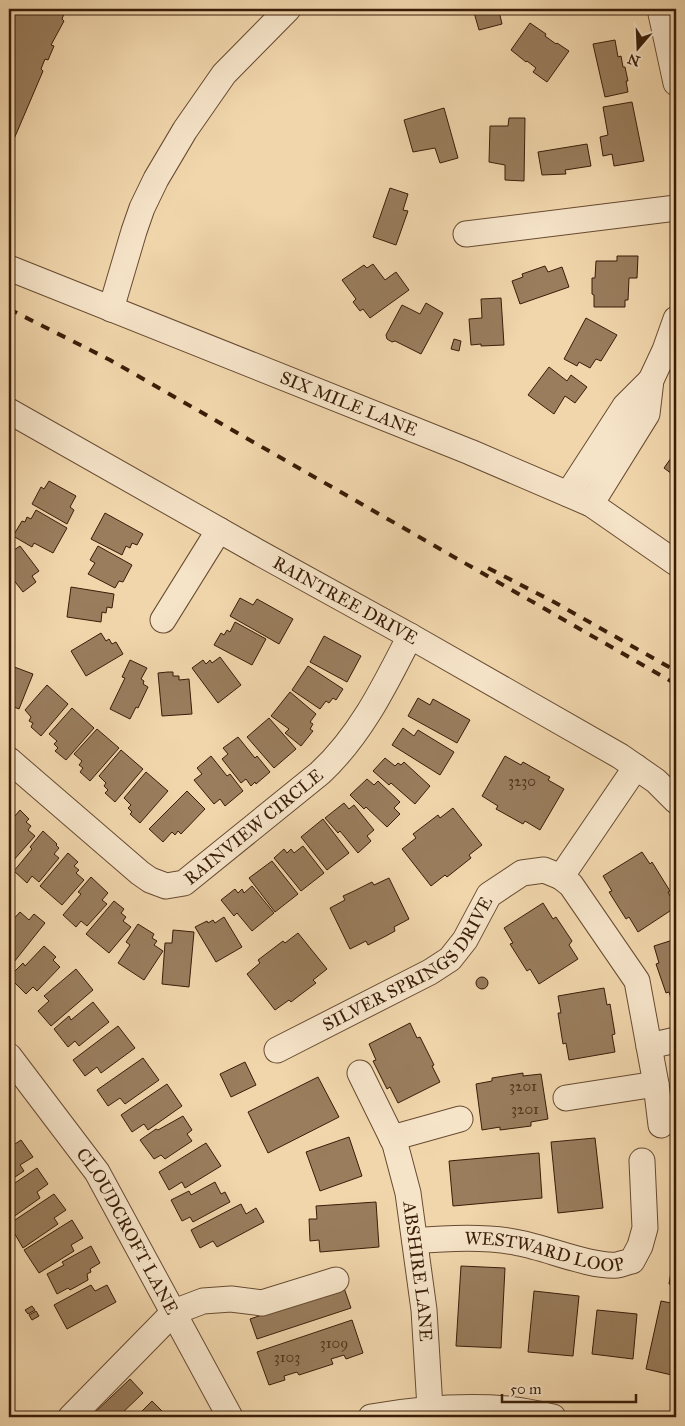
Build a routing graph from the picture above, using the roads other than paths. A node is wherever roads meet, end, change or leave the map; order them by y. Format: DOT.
graph roads {
  1 [pos="288,9"];
  2 [pos="660,9"];
  3 [pos="676,83"];
  4 [pos="676,208"];
  5 [pos="466,234"];
  6 [pos="9,268"];
  7 [pos="111,309"];
  8 [pos="676,319"];
  9 [pos="651,380"];
  10 [pos="12,419"];
  11 [pos="568,494"];
  12 [pos="592,504"];
  13 [pos="219,530"];
  14 [pos="676,563"];
  15 [pos="163,620"];
  16 [pos="410,636"];
  17 [pos="9,760"];
  18 [pos="636,767"];
  19 [pos="676,801"];
  20 [pos="561,877"];
  21 [pos="676,1040"];
  22 [pos="649,1046"];
  23 [pos="277,1050"];
  24 [pos="9,1056"];
  25 [pos="360,1073"];
  26 [pos="656,1084"];
  27 [pos="566,1098"];
  28 [pos="460,1119"];
  29 [pos="661,1125"];
  30 [pos="392,1138"];
  31 [pos="642,1160"];
  32 [pos="415,1241"];
  33 [pos="336,1280"];
  34 [pos="174,1312"];
  35 [pos="430,1408"];
  36 [pos="71,1417"];
  37 [pos="230,1417"];
  38 [pos="371,1417"];
  39 [pos="553,1417"];
  1 -- 7 [label="street"];
  2 -- 3 [label="street"];
  4 -- 5 [label="street"];
  6 -- 7 [label="street, SIX MILE LANE"];
  7 -- 11 [label="street, SIX MILE LANE"];
  8 -- 9 [label="street"];
  9 -- 11 [label="street"];
  9 -- 12 [label="street"];
  10 -- 13 [label="street, RAINTREE DRIVE"];
  11 -- 12 [label="street, SIX MILE LANE"];
  12 -- 14 [label="street, SIX MILE LANE"];
  13 -- 15 [label="street"];
  13 -- 16 [label="street, RAINTREE DRIVE"];
  16 -- 17 [label="street, RAINVIEW CIRCLE"];
  16 -- 18 [label="street, RAINTREE DRIVE"];
  18 -- 19 [label="street, RAINTREE DRIVE"];
  18 -- 20 [label="street"];
  20 -- 22 [label="street"];
  20 -- 23 [label="street, SILVER SPRINGS DRIVE"];
  21 -- 22 [label="street"];
  22 -- 26 [label="street"];
  24 -- 34 [label="street, CLOUDCROFT LANE"];
  25 -- 30 [label="street, ABSHIRE LANE"];
  26 -- 27 [label="street"];
  26 -- 29 [label="street"];
  28 -- 30 [label="street"];
  30 -- 32 [label="street, ABSHIRE LANE"];
  31 -- 32 [label="street, WESTWARD LOOP"];
  32 -- 35 [label="street, ABSHIRE LANE"];
  33 -- 34 [label="street"];
  34 -- 36 [label="street"];
  34 -- 37 [label="street, CLOUDCROFT LANE"];
  35 -- 38 [label="street"];
  35 -- 39 [label="street"];
}
